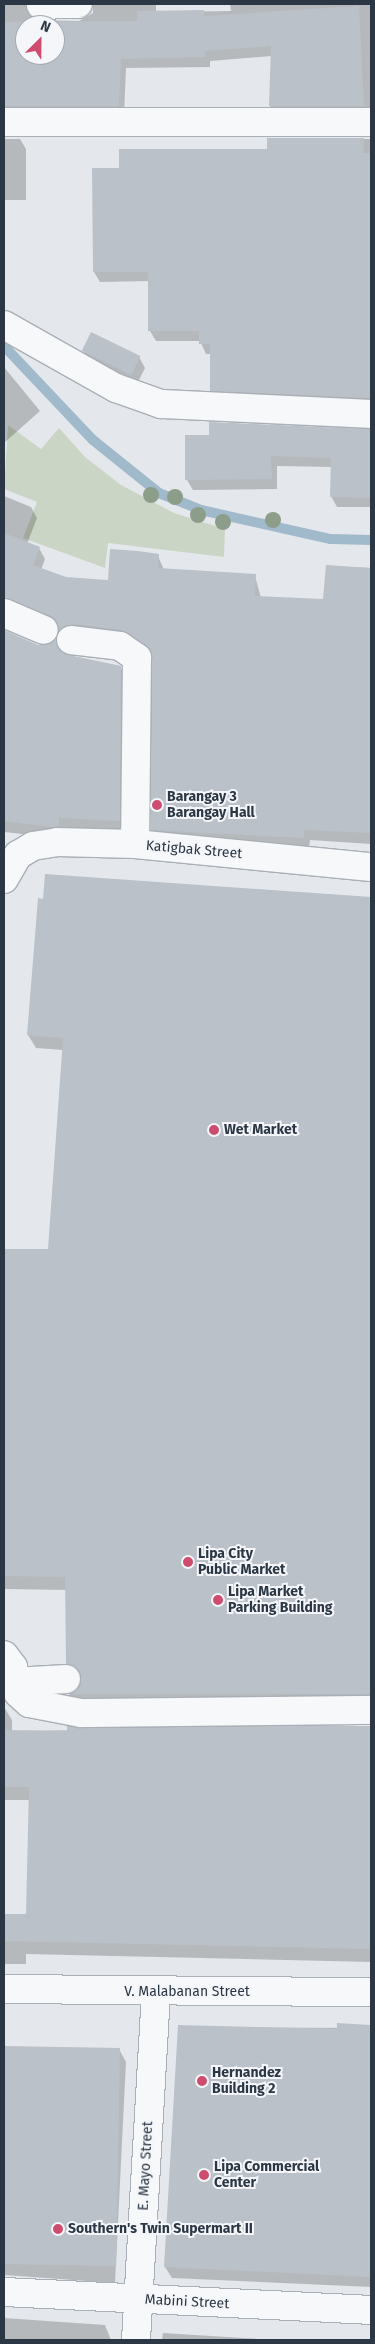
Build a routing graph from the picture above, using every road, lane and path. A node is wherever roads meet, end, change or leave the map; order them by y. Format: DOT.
graph roads {
  1 [pos="78,4"];
  2 [pos="42,5"];
  3 [pos="4,122"];
  4 [pos="371,122"];
  5 [pos="4,325"];
  6 [pos="371,414"];
  7 [pos="4,613"];
  8 [pos="44,630"];
  9 [pos="71,640"];
  10 [pos="135,844"];
  11 [pos="371,866"];
  12 [pos="4,879"];
  13 [pos="4,1654"];
  14 [pos="66,1679"];
  15 [pos="14,1682"];
  16 [pos="371,1710"];
  17 [pos="4,1989"];
  18 [pos="156,1992"];
  19 [pos="371,1992"];
  20 [pos="4,2292"];
  21 [pos="139,2300"];
  22 [pos="371,2310"];
  23 [pos="136,2340"];
  1 -- 2 [label="street"];
  3 -- 4 [label="street"];
  5 -- 6 [label="street"];
  7 -- 8 [label="street"];
  9 -- 10 [label="street"];
  10 -- 11 [label="street, Katigbak Street"];
  10 -- 12 [label="street, Katigbak Street"];
  13 -- 15 [label="street"];
  14 -- 15 [label="street"];
  15 -- 16 [label="street"];
  17 -- 18 [label="street, V. Malabanan Street"];
  18 -- 19 [label="street, V. Malabanan Street"];
  18 -- 21 [label="street, E. Mayo Street"];
  20 -- 21 [label="street, Mabini Street"];
  21 -- 22 [label="street, Mabini Street"];
  21 -- 23 [label="street, E. Mayo Street"];
}
